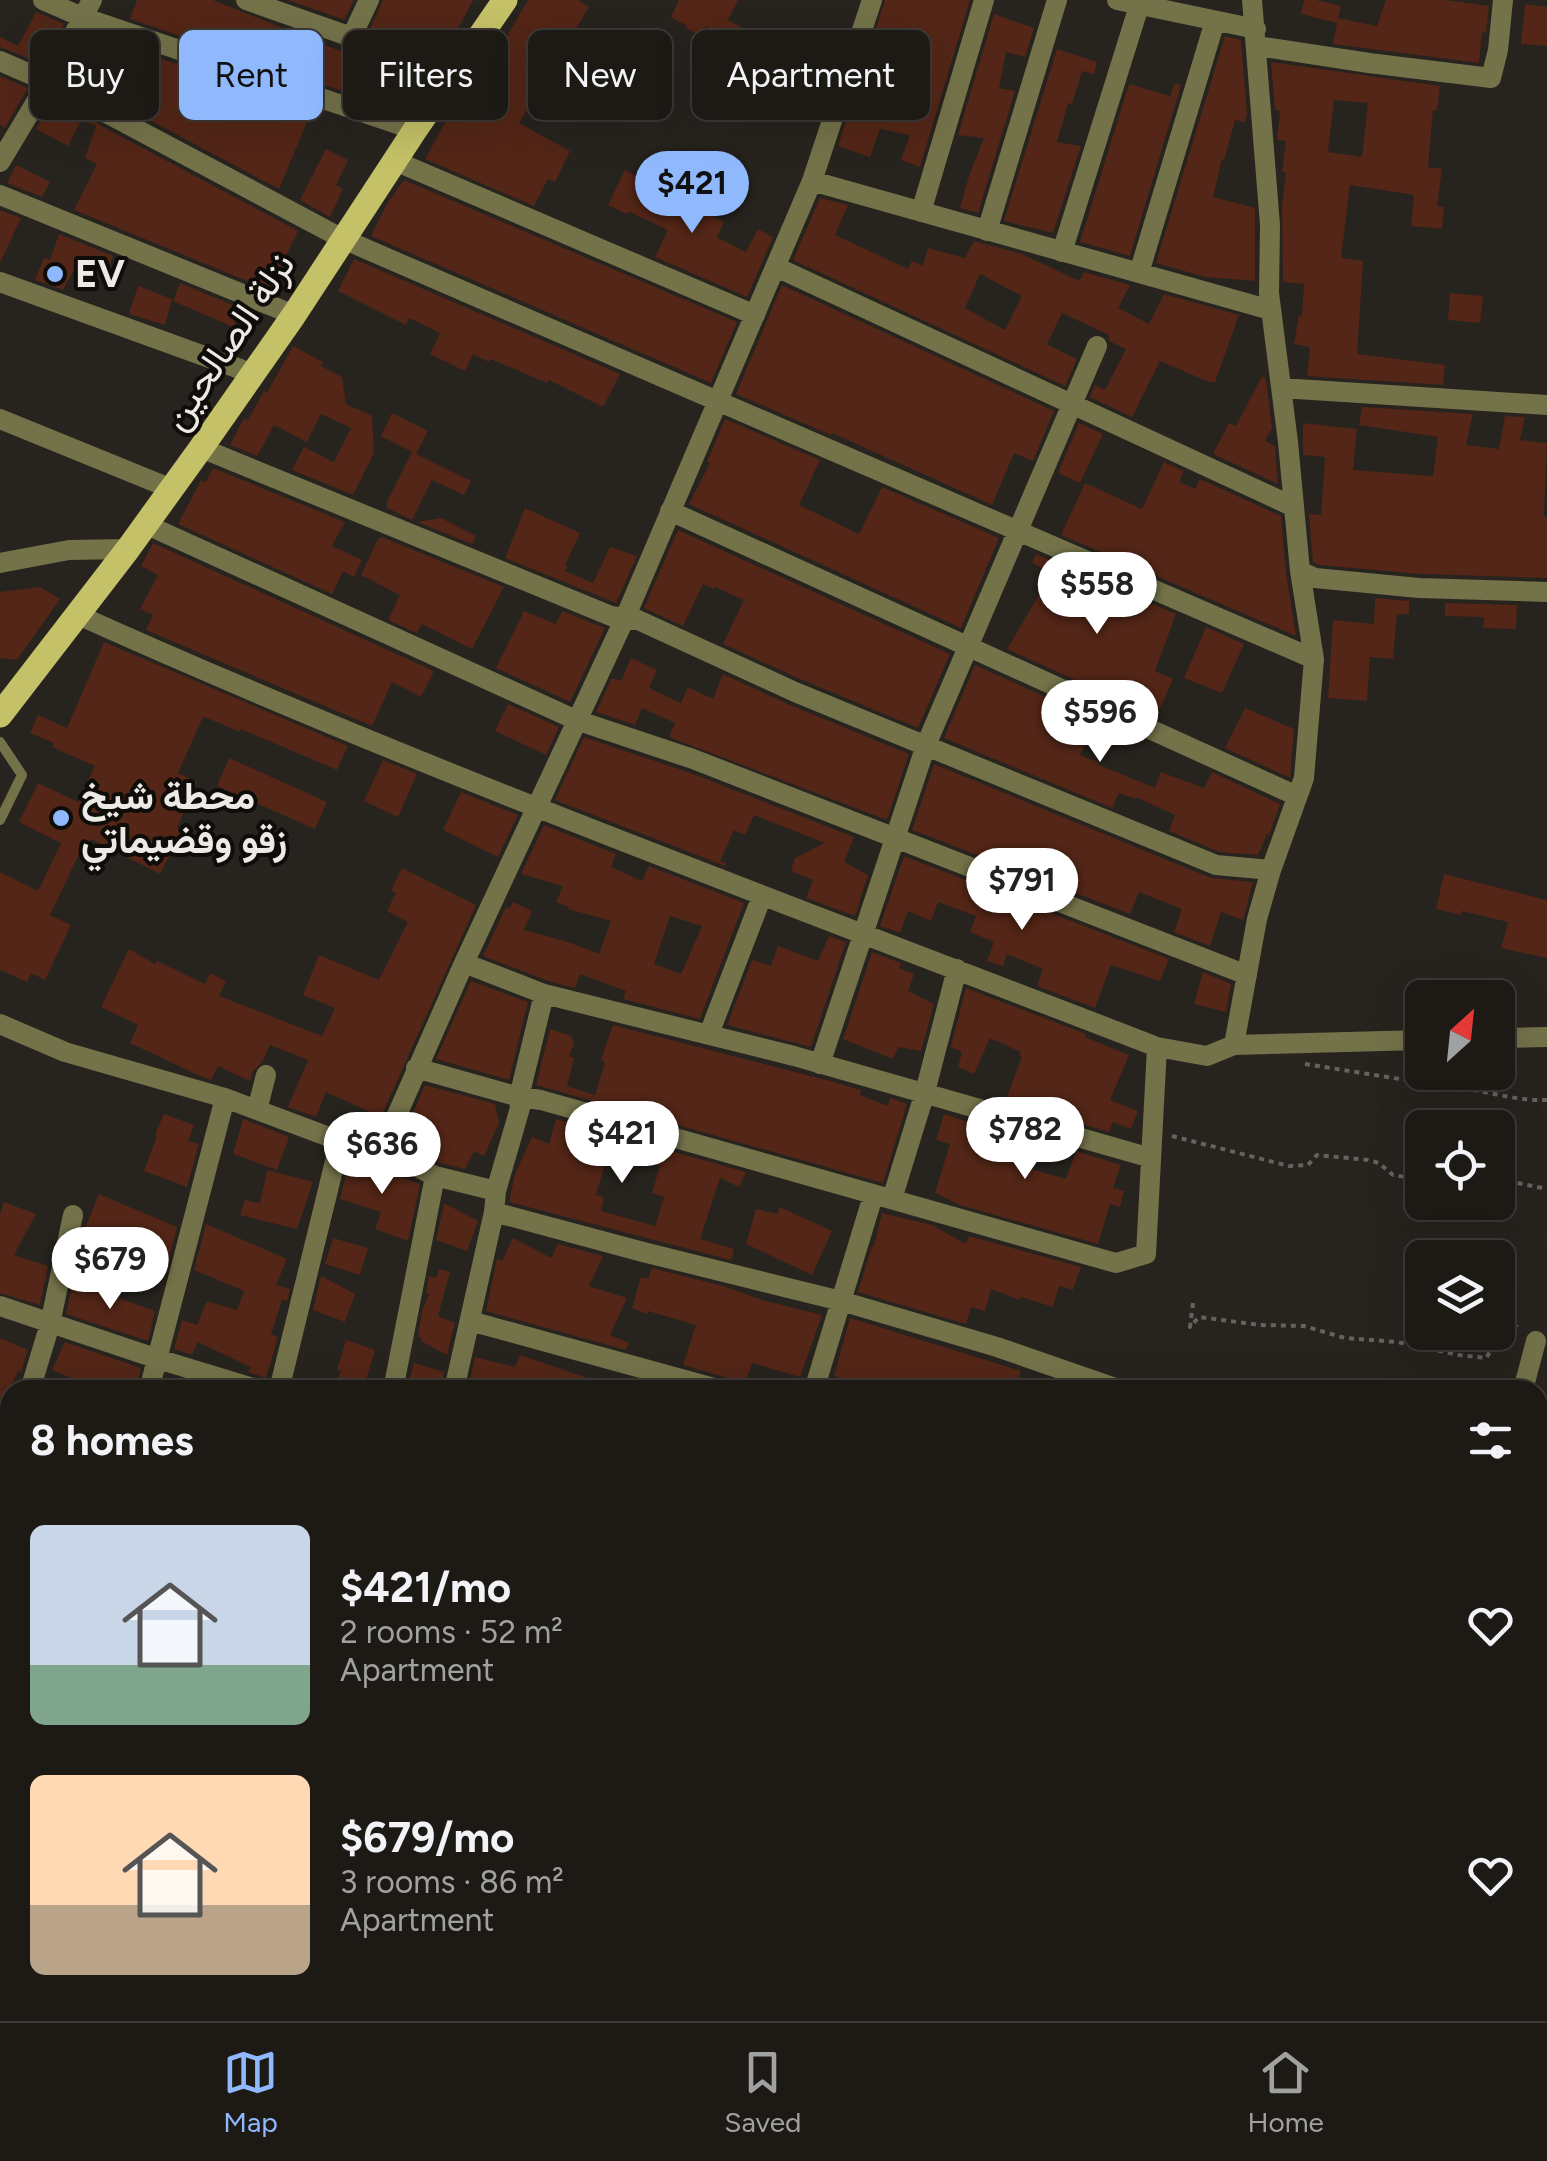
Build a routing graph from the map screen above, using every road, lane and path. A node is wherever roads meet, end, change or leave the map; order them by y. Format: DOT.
graph roads {
  1 [pos="43,0"];
  2 [pos="246,0"];
  3 [pos="369,0"];
  4 [pos="505,0"];
  5 [pos="872,0"];
  6 [pos="984,0"];
  7 [pos="1057,0"];
  8 [pos="1117,0"];
  9 [pos="1252,0"];
  10 [pos="1504,0"];
  11 [pos="1139,6"];
  12 [pos="87,8"];
  13 [pos="1216,21"];
  14 [pos="355,30"];
  15 [pos="484,30"];
  16 [pos="343,33"];
  17 [pos="1257,38"];
  18 [pos="0,60"];
  19 [pos="30,74"];
  20 [pos="30,112"];
  21 [pos="119,120"];
  22 [pos="422,120"];
  23 [pos="415,130"];
  24 [pos="395,161"];
  25 [pos="0,162"];
  26 [pos="812,181"];
  27 [pos="0,195"];
  28 [pos="920,212"];
  29 [pos="987,230"];
  30 [pos="343,239"];
  31 [pos="1062,252"];
  32 [pos="776,267"];
  33 [pos="1139,274"];
  34 [pos="0,282"];
  35 [pos="1271,310"];
  36 [pos="294,315"];
  37 [pos="755,315"];
  38 [pos="1097,346"];
  39 [pos="251,373"];
  40 [pos="1281,388"];
  41 [pos="718,401"];
  42 [pos="1071,404"];
  43 [pos="1547,405"];
  44 [pos="0,419"];
  45 [pos="201,448"];
  46 [pos="172,489"];
  47 [pos="1294,507"];
  48 [pos="670,511"];
  49 [pos="146,524"];
  50 [pos="1016,529"];
  51 [pos="0,544"];
  52 [pos="128,549"];
  53 [pos="32,556"];
  54 [pos="0,562"];
  55 [pos="1300,571"];
  56 [pos="1547,592"];
  57 [pos="78,615"];
  58 [pos="625,618"];
  59 [pos="968,646"];
  60 [pos="1314,659"];
  61 [pos="0,715"];
  62 [pos="576,720"];
  63 [pos="0,742"];
  64 [pos="926,745"];
  65 [pos="1297,796"];
  66 [pos="538,808"];
  67 [pos="0,820"];
  68 [pos="895,836"];
  69 [pos="1271,870"];
  70 [pos="762,896"];
  71 [pos="864,933"];
  72 [pos="464,962"];
  73 [pos="957,969"];
  74 [pos="1247,975"];
  75 [pos="544,994"];
  76 [pos="0,1024"];
  77 [pos="709,1034"];
  78 [pos="1547,1037"];
  79 [pos="1515,1038"];
  80 [pos="1405,1040"];
  81 [pos="1234,1045"];
  82 [pos="1158,1047"];
  83 [pos="1290,1062"];
  84 [pos="820,1064"];
  85 [pos="416,1068"];
  86 [pos="266,1074"];
  87 [pos="924,1092"];
  88 [pos="519,1097"];
  89 [pos="225,1098"];
  90 [pos="1547,1100"];
  91 [pos="258,1110"];
  92 [pos="1153,1132"];
  93 [pos="340,1141"];
  94 [pos="382,1149"];
  95 [pos="1151,1158"];
  96 [pos="435,1176"];
  97 [pos="1405,1177"];
  98 [pos="1515,1183"];
  99 [pos="1547,1189"];
  100 [pos="882,1197"];
  101 [pos="495,1202"];
  102 [pos="73,1215"];
  103 [pos="841,1301"];
  104 [pos="1193,1303"];
  105 [pos="0,1306"];
  106 [pos="470,1321"];
  107 [pos="50,1324"];
  108 [pos="1536,1340"];
  109 [pos="158,1359"];
  110 [pos="33,1380"];
  111 [pos="152,1380"];
  112 [pos="226,1380"];
  113 [pos="281,1380"];
  114 [pos="395,1380"];
  115 [pos="456,1380"];
  116 [pos="685,1380"];
  117 [pos="817,1380"];
  118 [pos="1092,1380"];
  119 [pos="1526,1380"];
  1 -- 12 [label="street"];
  2 -- 16 [label="street"];
  3 -- 14 [label="street"];
  4 -- 15 [label="main road, نزلة الصالحين"];
  5 -- 26 [label="street"];
  6 -- 28 [label="street"];
  7 -- 29 [label="street"];
  8 -- 11 [label="street"];
  9 -- 17 [label="street"];
  10 -- 17 [label="street"];
  11 -- 13 [label="street"];
  11 -- 31 [label="street"];
  12 -- 23 [label="street"];
  13 -- 17 [label="street"];
  13 -- 33 [label="street"];
  17 -- 35 [label="street"];
  18 -- 19 [label="street"];
  20 -- 25 [label="street"];
  21 -- 30 [label="street"];
  22 -- 23 [label="main road, نزلة الصالحين"];
  23 -- 24 [label="main road, نزلة الصالحين"];
  24 -- 30 [label="main road, نزلة الصالحين"];
  24 -- 37 [label="street"];
  26 -- 28 [label="street"];
  26 -- 32 [label="street"];
  27 -- 36 [label="street"];
  28 -- 29 [label="street"];
  29 -- 31 [label="street"];
  30 -- 36 [label="main road, نزلة الصالحين"];
  30 -- 41 [label="street"];
  31 -- 33 [label="street"];
  32 -- 37 [label="street"];
  32 -- 42 [label="street"];
  33 -- 35 [label="street"];
  34 -- 39 [label="street"];
  35 -- 40 [label="street"];
  36 -- 39 [label="main road, نزلة الصالحين"];
  37 -- 41 [label="street"];
  38 -- 42 [label="street"];
  39 -- 45 [label="main road, نزلة الصالحين"];
  40 -- 43 [label="street"];
  40 -- 47 [label="street"];
  41 -- 48 [label="street"];
  41 -- 50 [label="street"];
  42 -- 47 [label="street"];
  42 -- 50 [label="street"];
  44 -- 46 [label="street"];
  45 -- 46 [label="main road, نزلة الصالحين"];
  45 -- 58 [label="street"];
  46 -- 49 [label="main road, نزلة الصالحين"];
  47 -- 55 [label="street"];
  48 -- 58 [label="street"];
  48 -- 59 [label="street"];
  49 -- 52 [label="main road, نزلة الصالحين"];
  49 -- 62 [label="street"];
  50 -- 59 [label="street"];
  50 -- 60 [label="street"];
  51 -- 53 [label="street"];
  52 -- 53 [label="street"];
  52 -- 57 [label="main road, نزلة الصالحين"];
  53 -- 54 [label="street"];
  55 -- 56 [label="street"];
  55 -- 60 [label="street"];
  57 -- 61 [label="main road, نزلة الصالحين"];
  57 -- 66 [label="street"];
  58 -- 62 [label="street"];
  58 -- 64 [label="street"];
  59 -- 64 [label="street"];
  59 -- 65 [label="street"];
  60 -- 65 [label="street"];
  62 -- 66 [label="street"];
  62 -- 68 [label="street"];
  63 -- 67 [label="lane"];
  64 -- 68 [label="street"];
  64 -- 69 [label="street"];
  65 -- 69 [label="street"];
  66 -- 70 [label="street"];
  66 -- 72 [label="street"];
  68 -- 71 [label="street"];
  68 -- 74 [label="street"];
  69 -- 74 [label="street"];
  70 -- 71 [label="street"];
  70 -- 77 [label="street"];
  71 -- 73 [label="street"];
  71 -- 84 [label="street"];
  72 -- 75 [label="street"];
  72 -- 85 [label="street"];
  73 -- 82 [label="street"];
  73 -- 87 [label="street"];
  74 -- 81 [label="street"];
  75 -- 77 [label="street"];
  75 -- 88 [label="street"];
  76 -- 89 [label="street"];
  77 -- 84 [label="street"];
  78 -- 79 [label="street"];
  80 -- 81 [label="street"];
  81 -- 82 [label="street"];
  82 -- 92 [label="street"];
  83 -- 90 [label="path"];
  84 -- 87 [label="street"];
  85 -- 88 [label="street"];
  85 -- 94 [label="street"];
  86 -- 91 [label="street"];
  87 -- 95 [label="street"];
  87 -- 100 [label="street"];
  88 -- 100 [label="street"];
  88 -- 101 [label="street"];
  89 -- 91 [label="street"];
  89 -- 109 [label="street"];
  91 -- 93 [label="street"];
  92 -- 95 [label="street"];
  92 -- 97 [label="path"];
  93 -- 94 [label="street"];
  93 -- 113 [label="street"];
  94 -- 96 [label="street"];
  95 -- 100 [label="street"];
  96 -- 101 [label="street"];
  96 -- 114 [label="street"];
  98 -- 99 [label="path"];
  100 -- 103 [label="street"];
  101 -- 103 [label="street"];
  101 -- 106 [label="street"];
  102 -- 107 [label="street"];
  103 -- 117 [label="street"];
  103 -- 118 [label="street"];
  104 -- 108 [label="path"];
  105 -- 107 [label="street"];
  106 -- 115 [label="street"];
  106 -- 116 [label="street"];
  107 -- 109 [label="street"];
  107 -- 110 [label="street"];
  108 -- 119 [label="street"];
  109 -- 111 [label="street"];
  109 -- 112 [label="street"];
}
